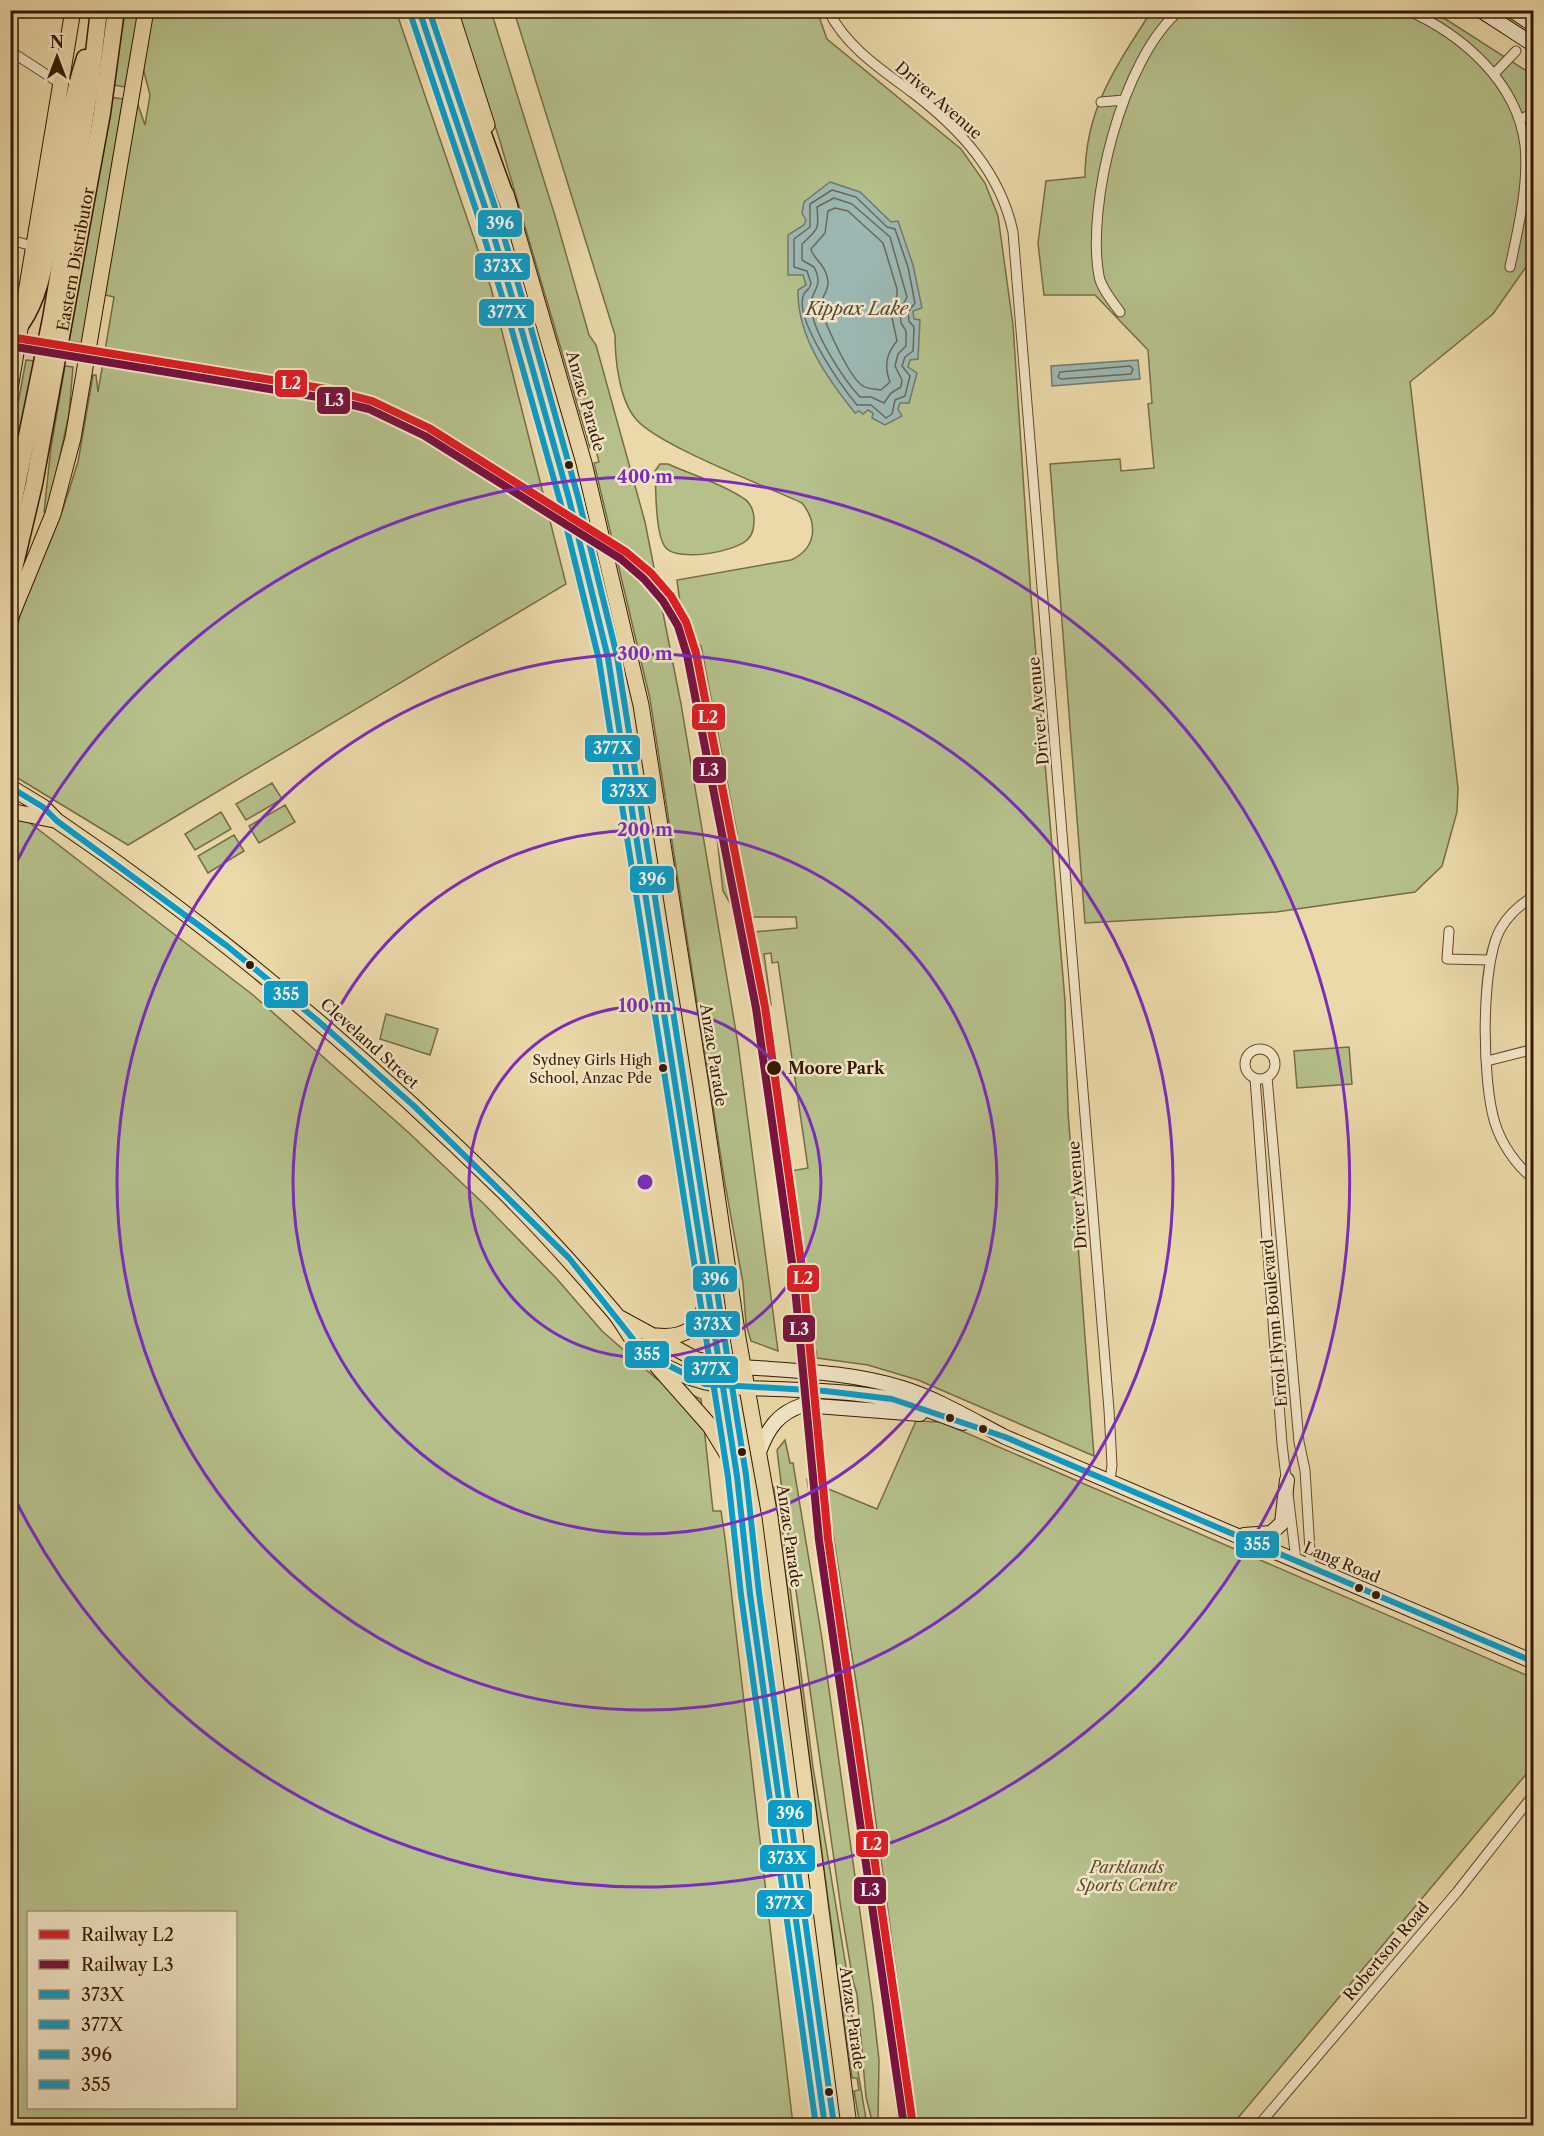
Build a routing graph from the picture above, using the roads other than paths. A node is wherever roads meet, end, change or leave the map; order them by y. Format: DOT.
graph roads {
  1 [pos="73,10"];
  2 [pos="116,10"];
  3 [pos="146,10"];
  4 [pos="419,10"];
  5 [pos="438,10"];
  6 [pos="450,10"];
  7 [pos="828,10"];
  8 [pos="1180,10"];
  9 [pos="1407,10"];
  10 [pos="1480,10"];
  11 [pos="1511,10"];
  12 [pos="97,18"];
  13 [pos="1533,25"];
  14 [pos="1533,45"];
  15 [pos="10,51"];
  16 [pos="1516,51"];
  17 [pos="1494,74"];
  18 [pos="55,80"];
  19 [pos="1124,100"];
  20 [pos="1101,102"];
  21 [pos="1533,114"];
  22 [pos="1519,119"];
  23 [pos="1533,160"];
  24 [pos="1524,165"];
  25 [pos="509,206"];
  26 [pos="10,240"];
  27 [pos="33,246"];
  28 [pos="1510,267"];
  29 [pos="1120,312"];
  30 [pos="21,324"];
  31 [pos="10,389"];
  32 [pos="10,519"];
  33 [pos="12,577"];
  34 [pos="10,619"];
  35 [pos="10,787"];
  36 [pos="10,811"];
  37 [pos="57,821"];
  38 [pos="1533,896"];
  39 [pos="1449,931"];
  40 [pos="1489,960"];
  41 [pos="1533,1049"];
  42 [pos="1487,1061"];
  43 [pos="1266,1077"];
  44 [pos="1255,1078"];
  45 [pos="1533,1179"];
  46 [pos="707,1292"];
  47 [pos="619,1318"];
  48 [pos="656,1336"];
  49 [pos="644,1353"];
  50 [pos="720,1365"];
  51 [pos="743,1367"];
  52 [pos="723,1387"];
  53 [pos="748,1388"];
  54 [pos="946,1418"];
  55 [pos="1005,1437"];
  56 [pos="759,1452"];
  57 [pos="737,1476"];
  58 [pos="1287,1480"];
  59 [pos="1110,1481"];
  60 [pos="1236,1534"];
  61 [pos="1296,1560"];
  62 [pos="1311,1567"];
  63 [pos="1533,1662"];
  64 [pos="1532,1799"];
  65 [pos="825,2126"];
  66 [pos="849,2126"];
  67 [pos="1258,2126"];
  1 -- 27 [label="main road"];
  2 -- 33 [label="highway, Eastern Distributor"];
  3 -- 34 [label="main road"];
  4 -- 46 [label="main road"];
  5 -- 25 [label="highway"];
  6 -- 25 [label="main road, Anzac Parade"];
  7 -- 59 [label="street, Driver Avenue"];
  8 -- 19 [label="street"];
  9 -- 17 [label="street"];
  10 -- 14 [label="street"];
  11 -- 13 [label="street"];
  12 -- 30 [label="highway"];
  12 -- 32 [label="highway, Eastern Distributor"];
  15 -- 18 [label="street"];
  16 -- 17 [label="street"];
  17 -- 22 [label="street"];
  19 -- 20 [label="street"];
  19 -- 29 [label="street"];
  21 -- 22 [label="street"];
  22 -- 24 [label="street"];
  23 -- 24 [label="street"];
  24 -- 28 [label="street"];
  25 -- 51 [label="main road, Anzac Parade"];
  26 -- 27 [label="street"];
  27 -- 30 [label="main road"];
  30 -- 31 [label="main road"];
  35 -- 37 [label="main road, Cleveland Street"];
  36 -- 37 [label="main road"];
  37 -- 47 [label="main road, Cleveland Street"];
  38 -- 40 [label="street"];
  39 -- 40 [label="street"];
  40 -- 42 [label="street"];
  41 -- 42 [label="street"];
  42 -- 45 [label="street"];
  43 -- 44 [label="street"];
  43 -- 44 [label="street"];
  43 -- 62 [label="street, Errol Flynn Boulevard"];
  44 -- 58 [label="street, Errol Flynn Boulevard"];
  46 -- 48 [label="main road"];
  46 -- 50 [label="main road"];
  47 -- 48 [label="main road, Cleveland Street"];
  47 -- 49 [label="main road, Cleveland Street"];
  48 -- 50 [label="main road, Cleveland Street"];
  49 -- 52 [label="main road, Cleveland Street"];
  49 -- 57 [label="main road"];
  50 -- 51 [label="main road, Cleveland Street"];
  50 -- 52 [label="main road"];
  51 -- 53 [label="main road, Anzac Parade"];
  51 -- 55 [label="street, Lang Road"];
  52 -- 53 [label="main road, Cleveland Street"];
  52 -- 57 [label="main road"];
  53 -- 54 [label="street, Lang Road"];
  53 -- 56 [label="main road, Anzac Parade"];
  54 -- 55 [label="street, Lang Road"];
  54 -- 56 [label="street"];
  55 -- 59 [label="street, Lang Road"];
  56 -- 66 [label="main road, Anzac Parade"];
  57 -- 65 [label="main road"];
  58 -- 60 [label="street"];
  58 -- 61 [label="street, Errol Flynn Boulevard"];
  59 -- 60 [label="street, Lang Road"];
  60 -- 61 [label="street, Lang Road"];
  61 -- 62 [label="street, Lang Road"];
  62 -- 63 [label="street, Lang Road"];
  64 -- 67 [label="street, Robertson Road"];
}
